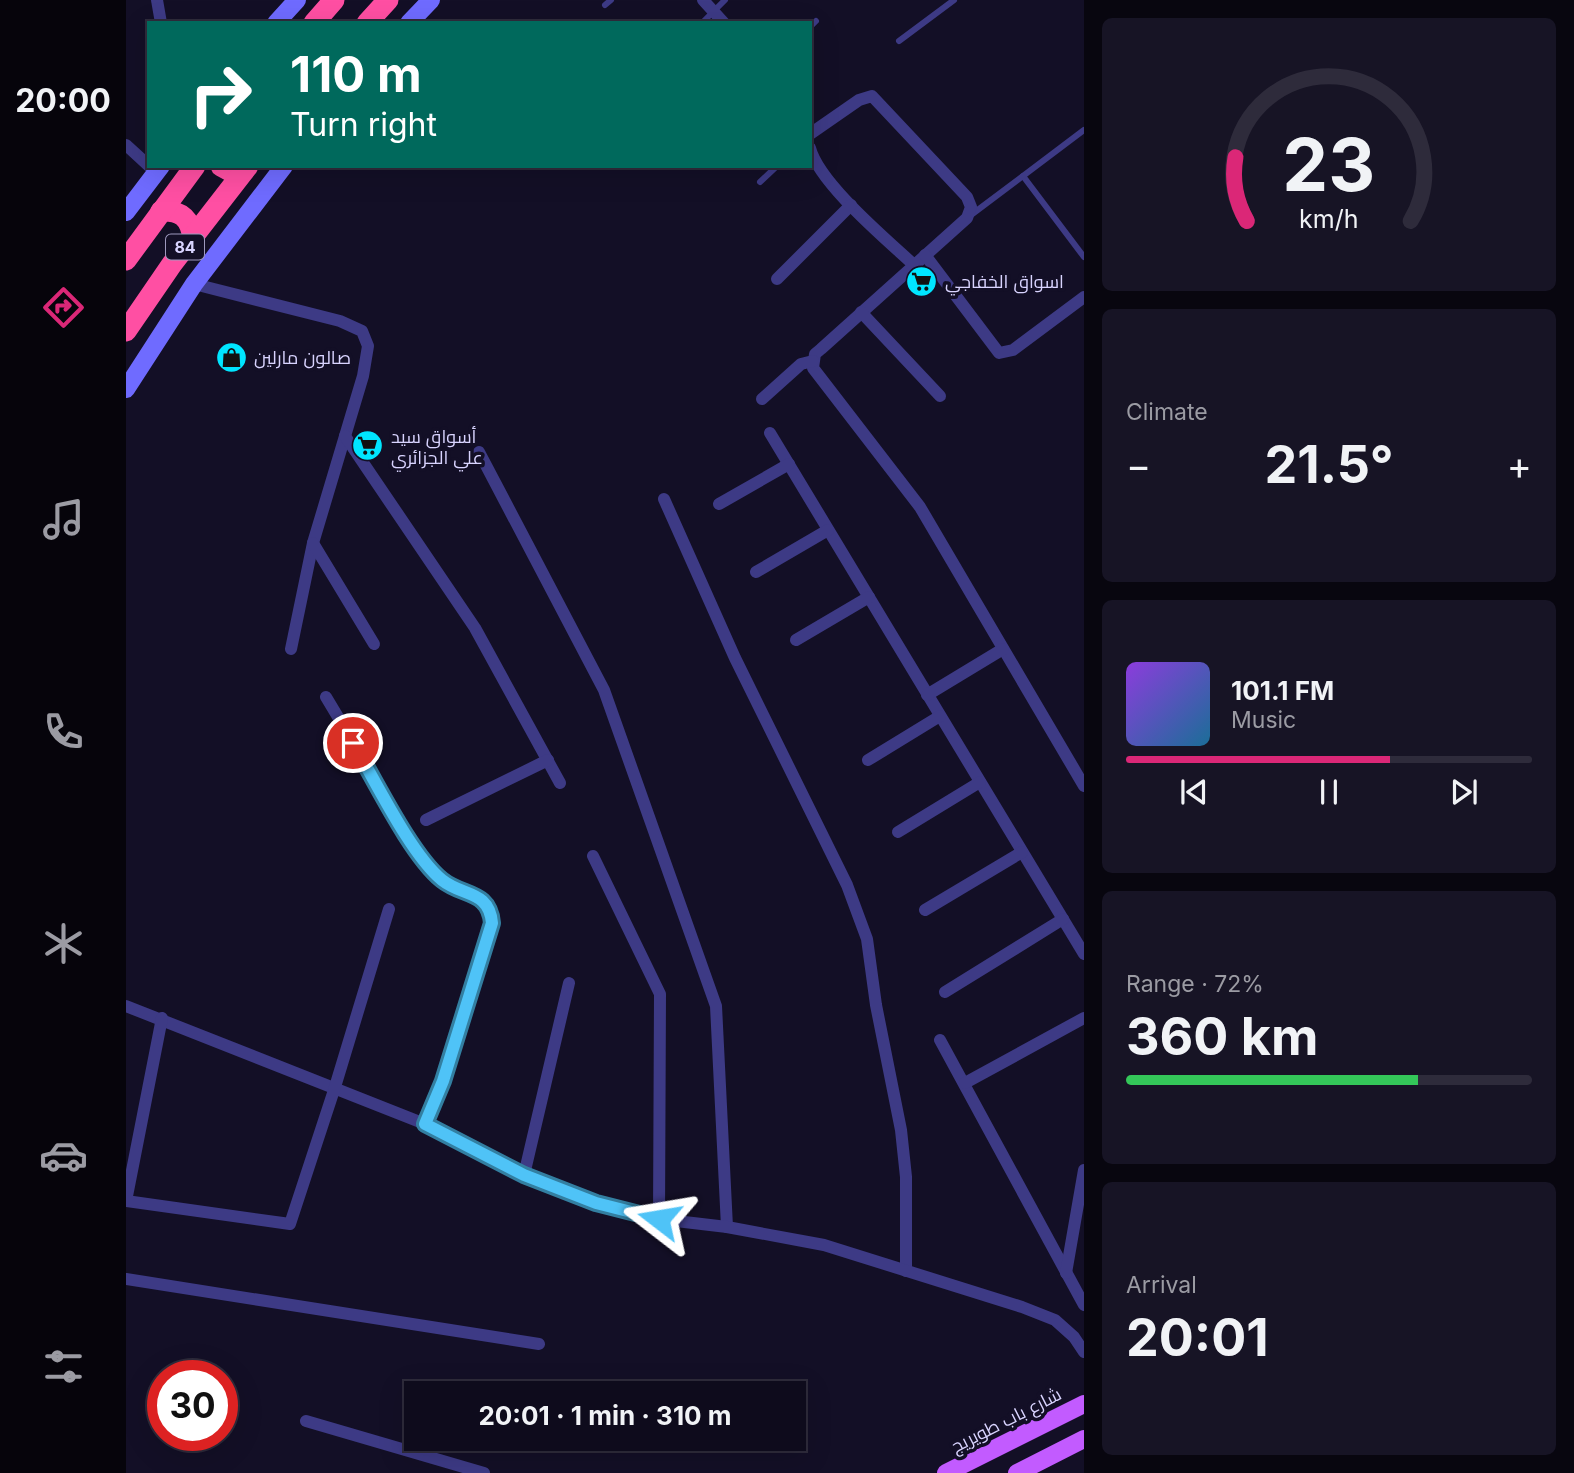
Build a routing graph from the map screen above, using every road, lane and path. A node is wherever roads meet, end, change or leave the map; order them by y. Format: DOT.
graph roads {
  1 [pos="158,0"];
  2 [pos="297,0"];
  3 [pos="334,0"];
  4 [pos="388,0"];
  5 [pos="431,0"];
  6 [pos="703,0"];
  7 [pos="725,0"];
  8 [pos="949,2"];
  9 [pos="714,11"];
  10 [pos="161,21"];
  11 [pos="278,21"];
  12 [pos="316,21"];
  13 [pos="369,21"];
  14 [pos="411,21"];
  15 [pos="704,21"];
  16 [pos="722,21"];
  17 [pos="899,41"];
  18 [pos="1084,130"];
  19 [pos="812,133"];
  20 [pos="126,145"];
  21 [pos="812,153"];
  22 [pos="147,162"];
  23 [pos="154,168"];
  24 [pos="193,168"];
  25 [pos="224,168"];
  26 [pos="282,168"];
  27 [pos="775,168"];
  28 [pos="246,169"];
  29 [pos="1023,176"];
  30 [pos="760,182"];
  31 [pos="851,205"];
  32 [pos="161,211"];
  33 [pos="126,212"];
  34 [pos="967,218"];
  35 [pos="192,237"];
  36 [pos="925,255"];
  37 [pos="1084,257"];
  38 [pos="126,260"];
  39 [pos="914,265"];
  40 [pos="777,279"];
  41 [pos="194,284"];
  42 [pos="1084,297"];
  43 [pos="861,312"];
  44 [pos="126,331"];
  45 [pos="813,361"];
  46 [pos="126,389"];
  47 [pos="940,396"];
  48 [pos="762,399"];
  49 [pos="770,433"];
  50 [pos="345,436"];
  51 [pos="480,452"];
  52 [pos="789,464"];
  53 [pos="664,499"];
  54 [pos="719,503"];
  55 [pos="828,530"];
  56 [pos="313,543"];
  57 [pos="756,572"];
  58 [pos="869,597"];
  59 [pos="796,640"];
  60 [pos="374,644"];
  61 [pos="291,649"];
  62 [pos="1003,649"];
  63 [pos="927,695"];
  64 [pos="326,697"];
  65 [pos="940,716"];
  66 [pos="548,760"];
  67 [pos="869,760"];
  68 [pos="980,782"];
  69 [pos="560,783"];
  70 [pos="1084,786"];
  71 [pos="426,820"];
  72 [pos="898,832"];
  73 [pos="1022,852"];
  74 [pos="593,856"];
  75 [pos="389,909"];
  76 [pos="925,910"];
  77 [pos="1063,919"];
  78 [pos="1084,954"];
  79 [pos="569,983"];
  80 [pos="945,992"];
  81 [pos="126,1006"];
  82 [pos="162,1018"];
  83 [pos="1084,1018"];
  84 [pos="940,1040"];
  85 [pos="965,1083"];
  86 [pos="335,1087"];
  87 [pos="425,1124"];
  88 [pos="1084,1170"];
  89 [pos="524,1175"];
  90 [pos="659,1219"];
  91 [pos="727,1227"];
  92 [pos="906,1271"];
  93 [pos="1066,1273"];
  94 [pos="126,1279"];
  95 [pos="1084,1305"];
  96 [pos="539,1344"];
  97 [pos="1084,1352"];
  98 [pos="1084,1404"];
  99 [pos="306,1420"];
  100 [pos="1084,1439"];
  101 [pos="1022,1472"];
  102 [pos="484,1473"];
  103 [pos="946,1473"];
  1 -- 10 [label="street"];
  2 -- 11 [label="main road"];
  3 -- 12 [label="highway"];
  4 -- 13 [label="highway"];
  5 -- 14 [label="main road"];
  6 -- 9 [label="street"];
  7 -- 9 [label="lane"];
  8 -- 17 [label="lane"];
  9 -- 15 [label="lane"];
  9 -- 16 [label="street"];
  18 -- 29 [label="lane"];
  19 -- 34 [label="street"];
  20 -- 22 [label="street"];
  21 -- 31 [label="street"];
  23 -- 33 [label="main road"];
  24 -- 32 [label="highway, 84"];
  25 -- 28 [label="highway"];
  26 -- 41 [label="main road"];
  27 -- 30 [label="lane"];
  28 -- 35 [label="highway, 84"];
  29 -- 34 [label="lane"];
  29 -- 37 [label="lane"];
  31 -- 39 [label="street"];
  31 -- 40 [label="street"];
  32 -- 35 [label="highway"];
  32 -- 38 [label="highway, 84"];
  34 -- 36 [label="street"];
  35 -- 44 [label="highway, 84"];
  36 -- 39 [label="street"];
  36 -- 42 [label="street"];
  39 -- 43 [label="street"];
  41 -- 46 [label="main road"];
  41 -- 50 [label="street"];
  43 -- 45 [label="street"];
  43 -- 47 [label="street"];
  45 -- 48 [label="street"];
  45 -- 62 [label="street"];
  49 -- 52 [label="street"];
  50 -- 56 [label="street"];
  50 -- 66 [label="street"];
  51 -- 91 [label="street"];
  52 -- 54 [label="street"];
  52 -- 55 [label="street"];
  53 -- 92 [label="street"];
  55 -- 57 [label="street"];
  55 -- 58 [label="street"];
  56 -- 60 [label="street"];
  56 -- 61 [label="street"];
  58 -- 59 [label="street"];
  58 -- 63 [label="street"];
  62 -- 63 [label="street"];
  62 -- 70 [label="street"];
  63 -- 65 [label="street"];
  64 -- 87 [label="street"];
  65 -- 67 [label="street"];
  65 -- 68 [label="street"];
  66 -- 69 [label="street"];
  66 -- 71 [label="street"];
  68 -- 72 [label="street"];
  68 -- 73 [label="street"];
  73 -- 76 [label="street"];
  73 -- 77 [label="street"];
  74 -- 90 [label="street"];
  75 -- 86 [label="street"];
  77 -- 78 [label="street"];
  77 -- 80 [label="street"];
  79 -- 89 [label="street"];
  81 -- 82 [label="street"];
  82 -- 86 [label="street"];
  82 -- 86 [label="street"];
  83 -- 85 [label="street"];
  84 -- 85 [label="street"];
  85 -- 93 [label="street"];
  86 -- 87 [label="street"];
  87 -- 89 [label="street"];
  88 -- 93 [label="street"];
  89 -- 90 [label="street"];
  90 -- 91 [label="street"];
  91 -- 92 [label="street"];
  92 -- 97 [label="street"];
  93 -- 95 [label="street"];
  94 -- 96 [label="street"];
  98 -- 103 [label="main road, شارع باب طويريج"];
  99 -- 102 [label="street"];
  100 -- 101 [label="main road"];
}
